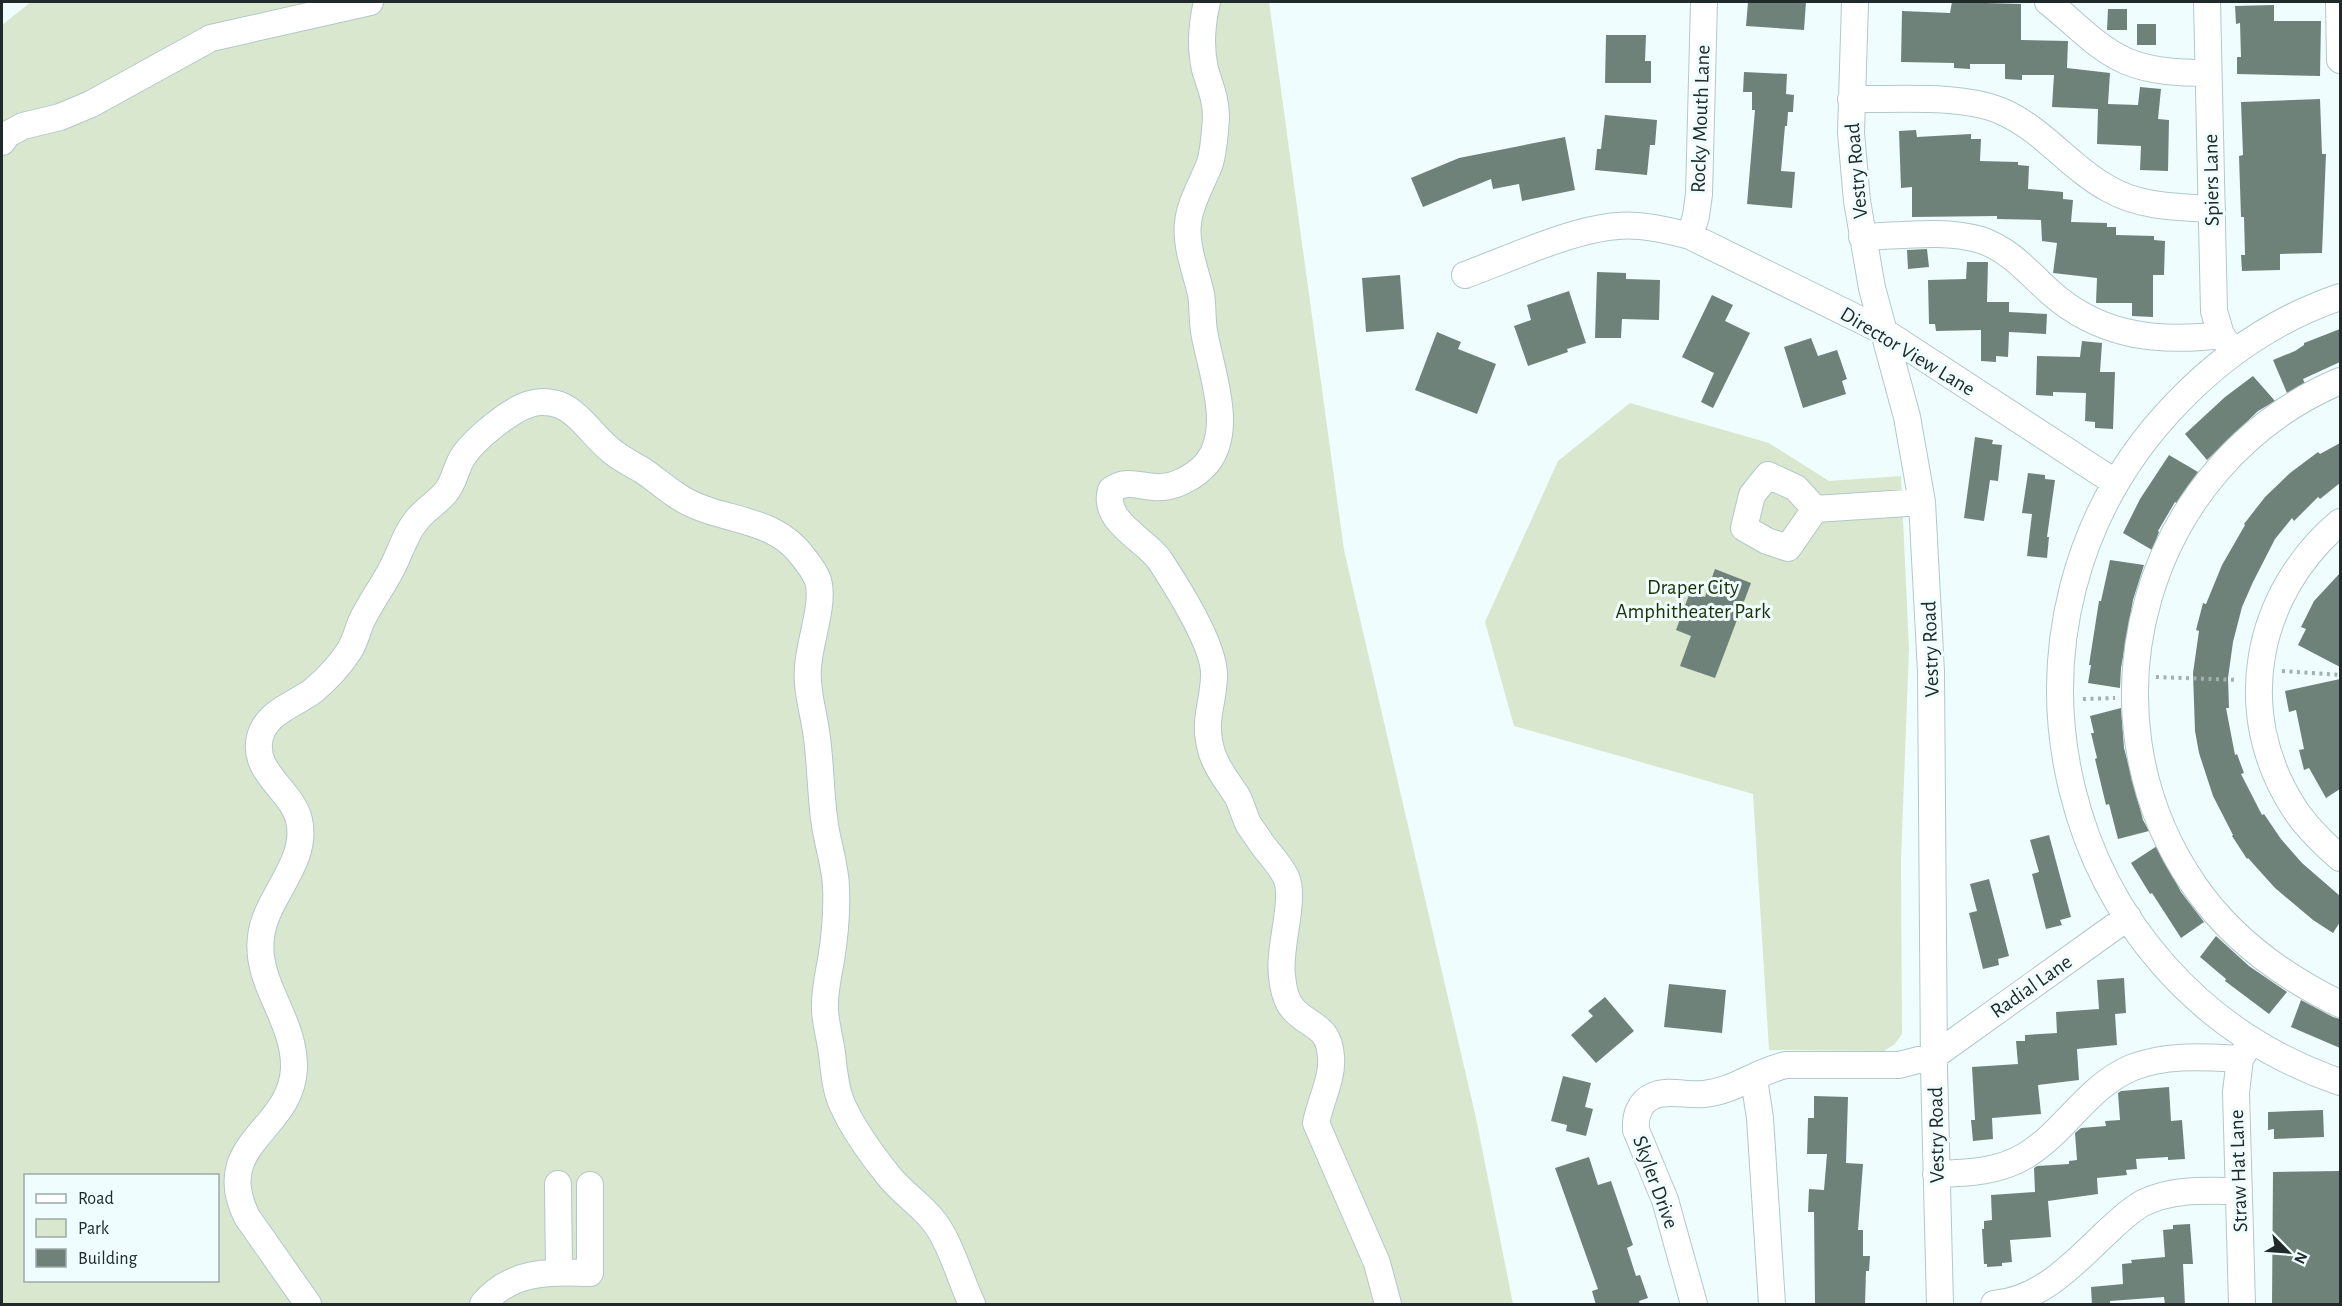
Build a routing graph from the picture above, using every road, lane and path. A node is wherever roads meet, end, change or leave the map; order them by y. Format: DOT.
graph roads {
  1 [pos="370,2"];
  2 [pos="1207,2"];
  3 [pos="1704,2"];
  4 [pos="1855,2"];
  5 [pos="2048,2"];
  6 [pos="2207,2"];
  7 [pos="2339,2"];
  8 [pos="2340,60"];
  9 [pos="2208,73"];
  10 [pos="1851,99"];
  11 [pos="2,142"];
  12 [pos="2212,209"];
  13 [pos="1690,236"];
  14 [pos="1862,237"];
  15 [pos="1465,275"];
  16 [pos="2340,297"];
  17 [pos="1882,331"];
  18 [pos="2228,344"];
  19 [pos="2340,381"];
  20 [pos="2116,483"];
  21 [pos="1922,502"];
  22 [pos="1815,509"];
  23 [pos="2340,522"];
  24 [pos="2275,670"];
  25 [pos="2340,675"];
  26 [pos="2245,680"];
  27 [pos="2154,688"];
  28 [pos="2121,698"];
  29 [pos="2080,699"];
  30 [pos="2340,858"];
  31 [pos="2128,917"];
  32 [pos="2340,1004"];
  33 [pos="2246,1049"];
  34 [pos="1934,1056"];
  35 [pos="1754,1079"];
  36 [pos="2340,1082"];
  37 [pos="1936,1174"];
  38 [pos="558,1184"];
  39 [pos="590,1185"];
  40 [pos="2238,1191"];
  41 [pos="559,1272"];
  42 [pos="308,1305"];
  43 [pos="483,1305"];
  44 [pos="972,1305"];
  45 [pos="1388,1305"];
  46 [pos="1694,1305"];
  47 [pos="1772,1305"];
  48 [pos="1940,1305"];
  49 [pos="1994,1305"];
  50 [pos="2242,1305"];
  1 -- 11 [label="street"];
  2 -- 45 [label="street"];
  3 -- 13 [label="street, Rocky Mouth Lane"];
  4 -- 10 [label="street, Vestry Road"];
  5 -- 9 [label="street"];
  6 -- 9 [label="street, Spiers Lane"];
  7 -- 8 [label="street"];
  9 -- 12 [label="street, Spiers Lane"];
  10 -- 12 [label="street"];
  10 -- 14 [label="street, Vestry Road"];
  12 -- 18 [label="street, Spiers Lane"];
  13 -- 15 [label="street, Director View Lane"];
  13 -- 17 [label="street, Director View Lane"];
  14 -- 17 [label="street, Vestry Road"];
  14 -- 18 [label="street"];
  16 -- 18 [label="street"];
  17 -- 20 [label="street, Director View Lane"];
  17 -- 21 [label="street, Vestry Road"];
  18 -- 20 [label="street"];
  19 -- 32 [label="street"];
  20 -- 31 [label="street"];
  21 -- 22 [label="street"];
  21 -- 34 [label="street, Vestry Road"];
  23 -- 30 [label="street"];
  24 -- 25 [label="path"];
  26 -- 27 [label="path"];
  28 -- 29 [label="path"];
  31 -- 33 [label="street"];
  31 -- 34 [label="street, Radial Lane"];
  33 -- 36 [label="street"];
  33 -- 37 [label="street"];
  33 -- 40 [label="street, Straw Hat Lane"];
  34 -- 35 [label="street, Skyler Drive"];
  34 -- 37 [label="street, Vestry Road"];
  35 -- 46 [label="street, Skyler Drive"];
  35 -- 47 [label="street"];
  37 -- 48 [label="street, Vestry Road"];
  38 -- 41 [label="street"];
  39 -- 41 [label="street"];
  40 -- 49 [label="street"];
  40 -- 50 [label="street, Straw Hat Lane"];
  41 -- 43 [label="street"];
  42 -- 44 [label="street"];
}
